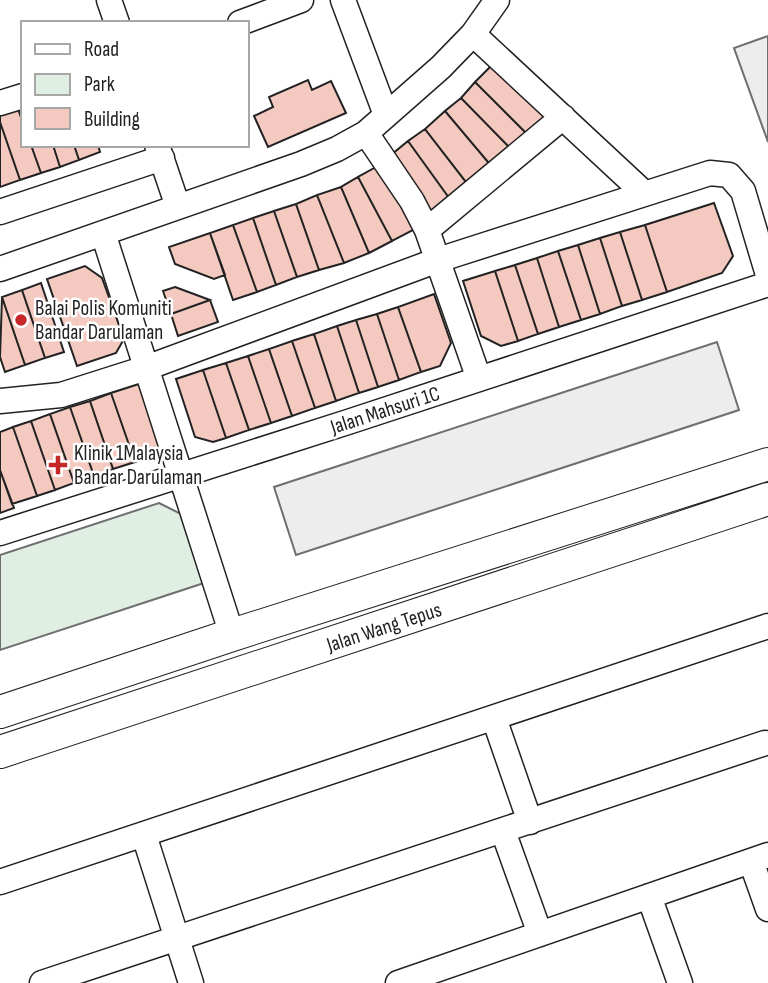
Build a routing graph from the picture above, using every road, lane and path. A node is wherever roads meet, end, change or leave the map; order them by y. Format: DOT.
graph roads {
  1 [pos="109,0"];
  2 [pos="301,0"];
  3 [pos="343,0"];
  4 [pos="497,0"];
  5 [pos="116,21"];
  6 [pos="245,21"];
  7 [pos="473,34"];
  8 [pos="21,97"];
  9 [pos="0,103"];
  10 [pos="386,115"];
  11 [pos="563,117"];
  12 [pos="366,132"];
  13 [pos="159,152"];
  14 [pos="644,193"];
  15 [pos="178,207"];
  16 [pos="0,212"];
  17 [pos="427,230"];
  18 [pos="103,233"];
  19 [pos="438,260"];
  20 [pos="0,269"];
  21 [pos="768,275"];
  22 [pos="768,284"];
  23 [pos="146,368"];
  24 [pos="479,379"];
  25 [pos="0,401"];
  26 [pos="768,464"];
  27 [pos="181,475"];
  28 [pos="768,499"];
  29 [pos="0,533"];
  30 [pos="768,626"];
  31 [pos="232,635"];
  32 [pos="0,712"];
  33 [pos="494,718"];
  34 [pos="765,743"];
  35 [pos="0,752"];
  36 [pos="530,822"];
  37 [pos="503,831"];
  38 [pos="144,835"];
  39 [pos="760,858"];
  40 [pos="0,882"];
  41 [pos="649,896"];
  42 [pos="768,909"];
  43 [pos="541,934"];
  44 [pos="176,937"];
  45 [pos="42,983"];
  46 [pos="191,983"];
  47 [pos="398,983"];
  48 [pos="680,983"];
  1 -- 5 [label="street"];
  2 -- 6 [label="street"];
  3 -- 10 [label="street"];
  4 -- 7 [label="street"];
  7 -- 10 [label="street"];
  7 -- 11 [label="street"];
  8 -- 9 [label="street"];
  10 -- 12 [label="street"];
  11 -- 14 [label="street"];
  11 -- 17 [label="street"];
  12 -- 15 [label="street"];
  12 -- 17 [label="street"];
  13 -- 15 [label="street"];
  13 -- 16 [label="street"];
  14 -- 19 [label="street"];
  14 -- 21 [label="street"];
  15 -- 18 [label="street"];
  17 -- 19 [label="street"];
  18 -- 20 [label="street"];
  18 -- 23 [label="street"];
  19 -- 23 [label="street"];
  19 -- 24 [label="street"];
  22 -- 24 [label="street, Jalan Mahsuri 1C"];
  23 -- 25 [label="street"];
  23 -- 27 [label="street"];
  24 -- 27 [label="street, Jalan Mahsuri 1C"];
  26 -- 31 [label="main road, Jalan Wang Tepus"];
  27 -- 29 [label="street, Jalan Mahsuri 1C"];
  27 -- 31 [label="street"];
  28 -- 35 [label="main road, Jalan Wang Tepus"];
  30 -- 33 [label="street"];
  31 -- 32 [label="main road, Jalan Wang Tepus"];
  33 -- 36 [label="street"];
  33 -- 38 [label="street"];
  34 -- 36 [label="street"];
  36 -- 37 [label="street"];
  37 -- 43 [label="street"];
  37 -- 44 [label="street"];
  38 -- 40 [label="street"];
  38 -- 44 [label="street"];
  39 -- 41 [label="street"];
  39 -- 42 [label="street"];
  41 -- 43 [label="street"];
  41 -- 48 [label="street"];
  43 -- 47 [label="street"];
  44 -- 45 [label="street"];
  44 -- 46 [label="street"];
}
